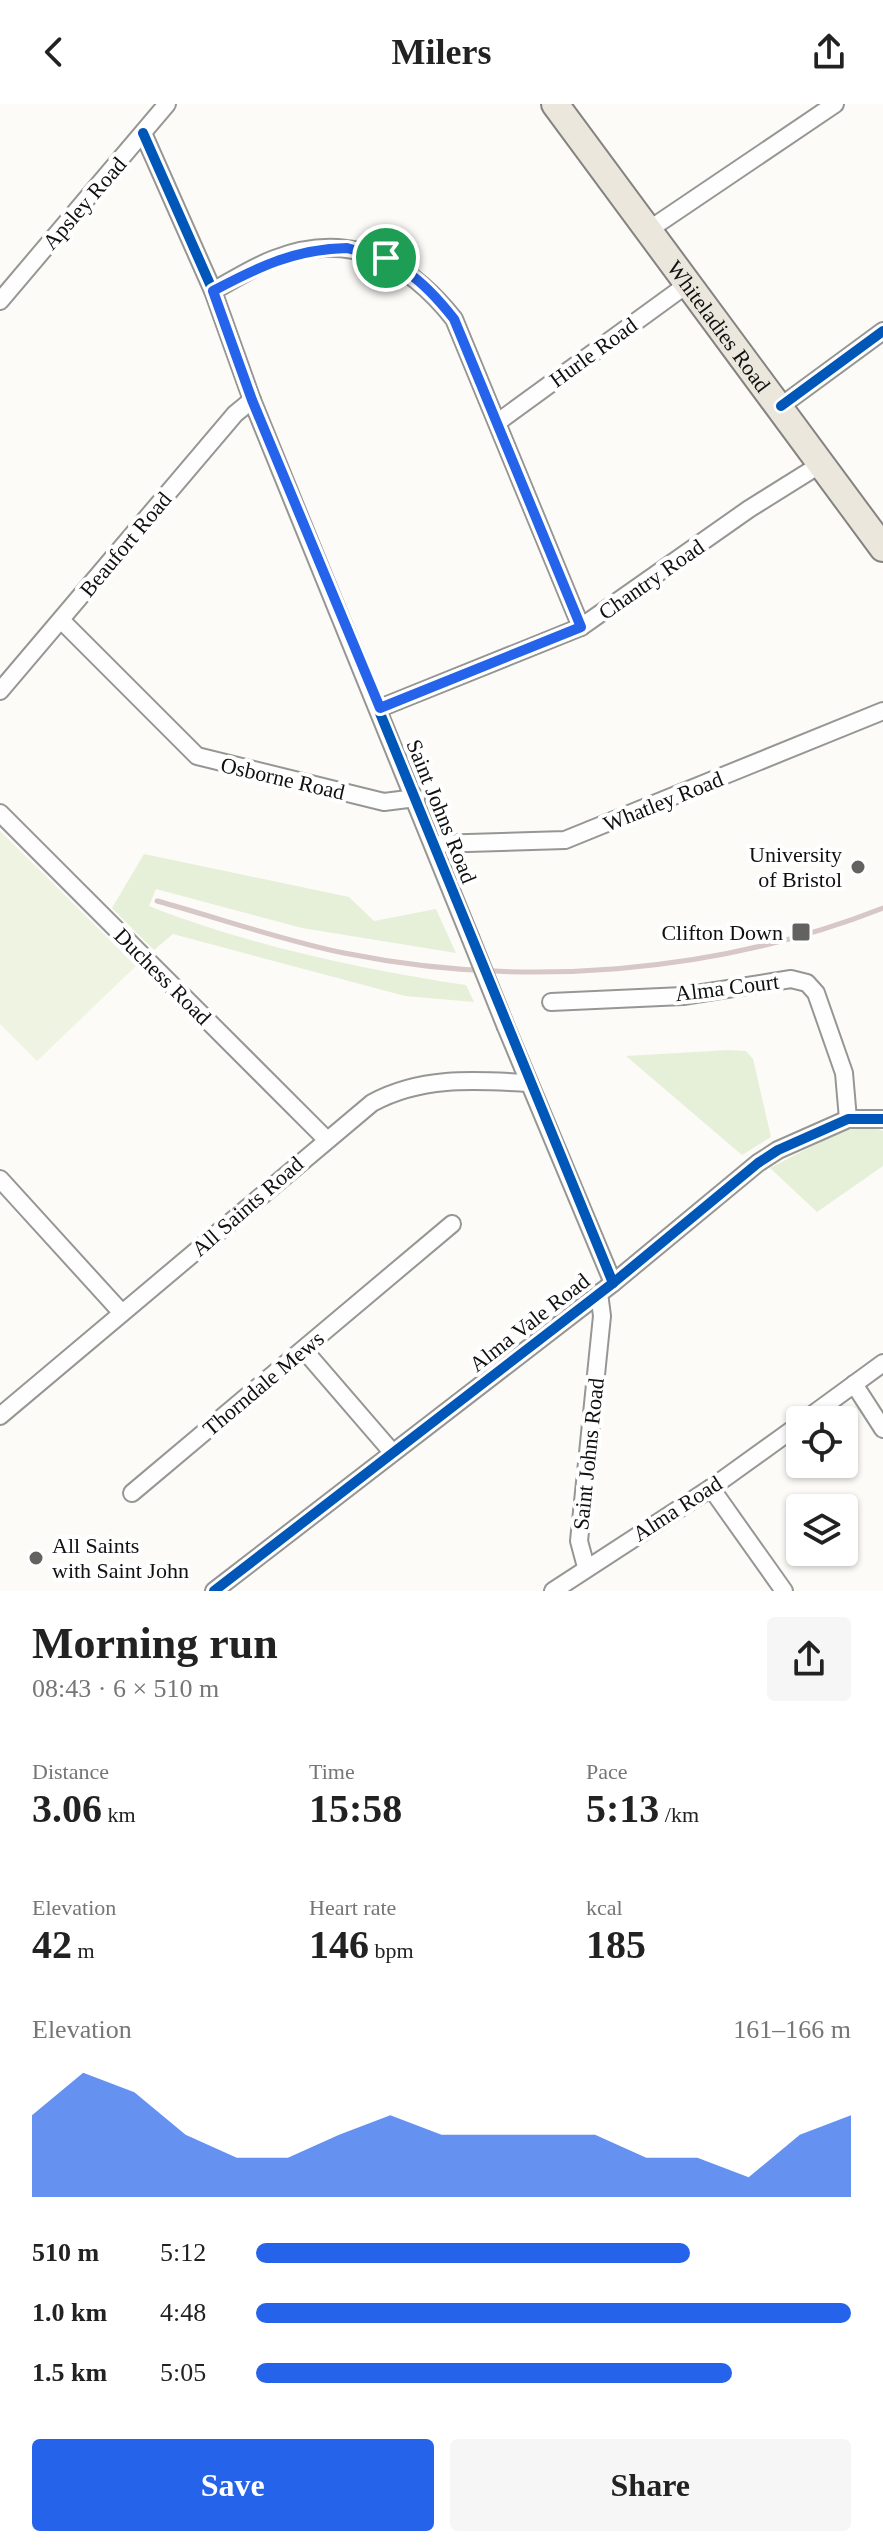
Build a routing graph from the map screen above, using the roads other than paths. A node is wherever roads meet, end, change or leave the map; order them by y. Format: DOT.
graph roads {
  1 [pos="167,104"];
  2 [pos="555,104"];
  3 [pos="835,104"];
  4 [pos="143,133"];
  5 [pos="650,229"];
  6 [pos="689,283"];
  7 [pos="213,291"];
  8 [pos="0,301"];
  9 [pos="883,331"];
  10 [pos="252,400"];
  11 [pos="781,406"];
  12 [pos="498,422"];
  13 [pos="821,464"];
  14 [pos="883,548"];
  15 [pos="61,620"];
  16 [pos="581,627"];
  17 [pos="0,691"];
  18 [pos="380,708"];
  19 [pos="883,711"];
  20 [pos="416,798"];
  21 [pos="0,813"];
  22 [pos="434,844"];
  23 [pos="551,1002"];
  24 [pos="529,1083"];
  25 [pos="848,1119"];
  26 [pos="883,1119"];
  27 [pos="326,1139"];
  28 [pos="0,1179"];
  29 [pos="452,1224"];
  30 [pos="606,1288"];
  31 [pos="122,1313"];
  32 [pos="304,1350"];
  33 [pos="883,1363"];
  34 [pos="854,1384"];
  35 [pos="824,1406"];
  36 [pos="0,1416"];
  37 [pos="883,1429"];
  38 [pos="786,1434"];
  39 [pos="392,1452"];
  40 [pos="711,1488"];
  41 [pos="132,1493"];
  42 [pos="586,1567"];
  43 [pos="214,1591"];
  44 [pos="553,1591"];
  45 [pos="784,1591"];
  1 -- 4 [label="street, Apsley Road"];
  2 -- 5 [label="main road, Whiteladies Road"];
  3 -- 5 [label="street"];
  4 -- 7 [label="street, Saint Johns Road"];
  4 -- 8 [label="street, Apsley Road"];
  5 -- 6 [label="main road, Whiteladies Road"];
  6 -- 11 [label="main road, Whiteladies Road"];
  6 -- 12 [label="street, Hurle Road"];
  7 -- 10 [label="street, Saint Johns Road"];
  7 -- 12 [label="street"];
  9 -- 11 [label="street"];
  10 -- 15 [label="street, Beaufort Road"];
  10 -- 18 [label="street, Saint Johns Road"];
  11 -- 13 [label="main road, Whiteladies Road"];
  12 -- 16 [label="street"];
  13 -- 14 [label="main road, Whiteladies Road"];
  13 -- 16 [label="street, Chantry Road"];
  15 -- 17 [label="street, Beaufort Road"];
  15 -- 20 [label="street, Osborne Road"];
  16 -- 18 [label="street, Chantry Road"];
  18 -- 20 [label="street, Saint Johns Road"];
  19 -- 22 [label="street, Whatley Road"];
  20 -- 22 [label="street, Saint Johns Road"];
  21 -- 27 [label="street, Duchess Road"];
  22 -- 24 [label="street, Saint Johns Road, bridge"];
  23 -- 25 [label="street, Alma Court"];
  24 -- 27 [label="street, All Saints Road"];
  24 -- 30 [label="street, Saint Johns Road"];
  25 -- 26 [label="street, Alma Vale Road"];
  25 -- 30 [label="street, Alma Vale Road"];
  27 -- 31 [label="street, All Saints Road"];
  28 -- 31 [label="street"];
  29 -- 32 [label="street, Thorndale Mews"];
  30 -- 39 [label="street, Alma Vale Road"];
  30 -- 42 [label="street, Saint Johns Road"];
  31 -- 36 [label="street, All Saints Road"];
  32 -- 39 [label="street"];
  32 -- 41 [label="street, Thorndale Mews"];
  33 -- 34 [label="street, Alma Road"];
  34 -- 35 [label="street, Alma Road"];
  34 -- 37 [label="street"];
  38 -- 40 [label="street, Alma Road"];
  39 -- 43 [label="street, Alma Vale Road"];
  40 -- 42 [label="street, Alma Road"];
  40 -- 45 [label="street"];
  42 -- 44 [label="street, Alma Road"];
}
